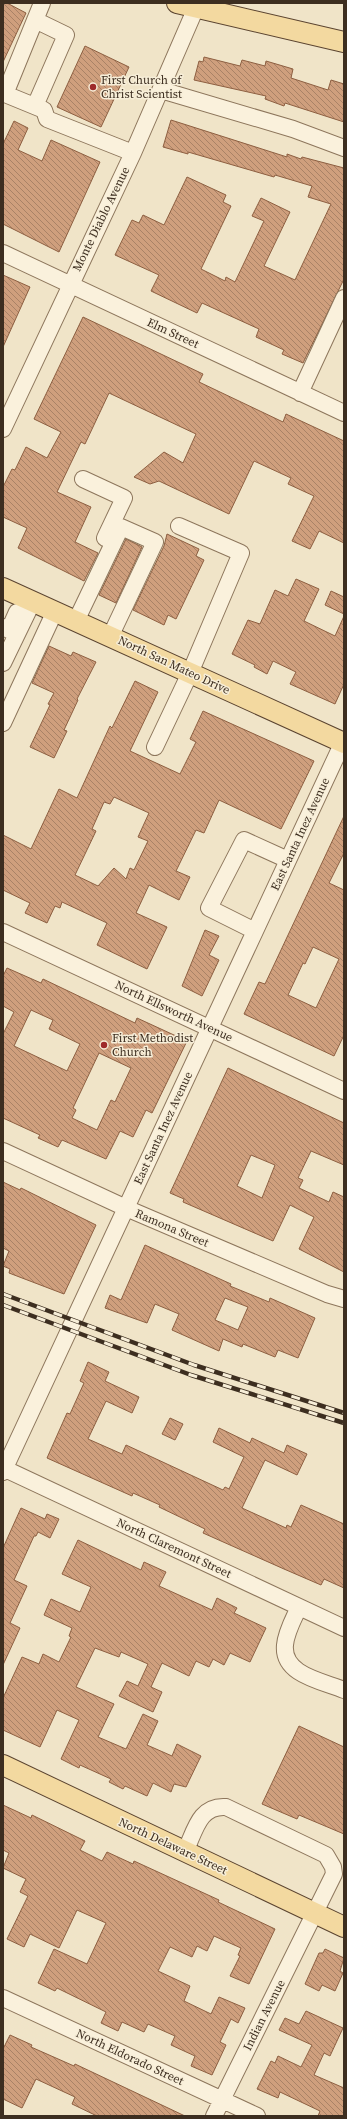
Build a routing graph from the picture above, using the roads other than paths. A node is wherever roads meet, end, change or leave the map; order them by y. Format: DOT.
graph roads {
  1 [pos="42,3"];
  2 [pos="177,3"];
  3 [pos="198,5"];
  4 [pos="35,20"];
  5 [pos="344,42"];
  6 [pos="161,90"];
  7 [pos="35,106"];
  8 [pos="344,148"];
  9 [pos="133,154"];
  10 [pos="3,253"];
  11 [pos="70,285"];
  12 [pos="344,298"];
  13 [pos="300,393"];
  14 [pos="344,413"];
  15 [pos="3,429"];
  16 [pos="83,479"];
  17 [pos="179,526"];
  18 [pos="3,588"];
  19 [pos="29,599"];
  20 [pos="66,616"];
  21 [pos="3,627"];
  22 [pos="110,636"];
  23 [pos="3,663"];
  24 [pos="190,673"];
  25 [pos="3,723"];
  26 [pos="344,742"];
  27 [pos="155,747"];
  28 [pos="288,860"];
  29 [pos="255,931"];
  30 [pos="3,932"];
  31 [pos="210,1028"];
  32 [pos="344,1091"];
  33 [pos="3,1151"];
  34 [pos="126,1208"];
  35 [pos="344,1299"];
  36 [pos="4,1470"];
  37 [pos="299,1607"];
  38 [pos="344,1628"];
  39 [pos="344,1690"];
  40 [pos="3,1765"];
  41 [pos="185,1852"];
  42 [pos="315,1914"];
  43 [pos="344,1927"];
  44 [pos="3,1998"];
  45 [pos="222,2100"];
  46 [pos="214,2116"];
  47 [pos="256,2116"];
  1 -- 4 [label="street"];
  2 -- 3 [label="main road"];
  3 -- 5 [label="main road"];
  3 -- 6 [label="street, Monte Diablo Avenue"];
  4 -- 7 [label="street"];
  4 -- 7 [label="street"];
  6 -- 8 [label="street"];
  6 -- 9 [label="street, Monte Diablo Avenue"];
  7 -- 9 [label="street"];
  9 -- 11 [label="street, Monte Diablo Avenue"];
  10 -- 11 [label="street, Elm Street"];
  11 -- 13 [label="street, Elm Street"];
  11 -- 15 [label="street, Monte Diablo Avenue"];
  12 -- 13 [label="street"];
  13 -- 14 [label="street, Elm Street"];
  16 -- 20 [label="street"];
  17 -- 24 [label="street"];
  18 -- 19 [label="main road, North San Mateo Drive"];
  19 -- 20 [label="main road, North San Mateo Drive"];
  19 -- 21 [label="street"];
  19 -- 23 [label="street"];
  20 -- 22 [label="main road, North San Mateo Drive"];
  20 -- 22 [label="street"];
  20 -- 25 [label="street"];
  22 -- 24 [label="main road, North San Mateo Drive"];
  24 -- 26 [label="main road, North San Mateo Drive"];
  24 -- 27 [label="street"];
  26 -- 28 [label="street, East Santa Inez Avenue"];
  28 -- 29 [label="street, East Santa Inez Avenue"];
  28 -- 29 [label="street"];
  29 -- 31 [label="street, East Santa Inez Avenue"];
  30 -- 31 [label="street, North Ellsworth Avenue"];
  31 -- 32 [label="street, North Ellsworth Avenue"];
  31 -- 34 [label="street, East Santa Inez Avenue"];
  33 -- 34 [label="street, Ramona Street"];
  34 -- 35 [label="street, Ramona Street"];
  34 -- 36 [label="street, East Santa Inez Avenue"];
  36 -- 37 [label="street, North Claremont Street"];
  37 -- 38 [label="street, North Claremont Street"];
  37 -- 39 [label="street"];
  40 -- 41 [label="main road, North Delaware Street"];
  41 -- 42 [label="main road, North Delaware Street"];
  41 -- 42 [label="street, Indian Avenue"];
  42 -- 43 [label="main road, North Delaware Street"];
  42 -- 45 [label="street, Indian Avenue"];
  44 -- 45 [label="street, North Eldorado Street"];
  45 -- 46 [label="street, Indian Avenue"];
  45 -- 47 [label="street, North Eldorado Street"];
}
